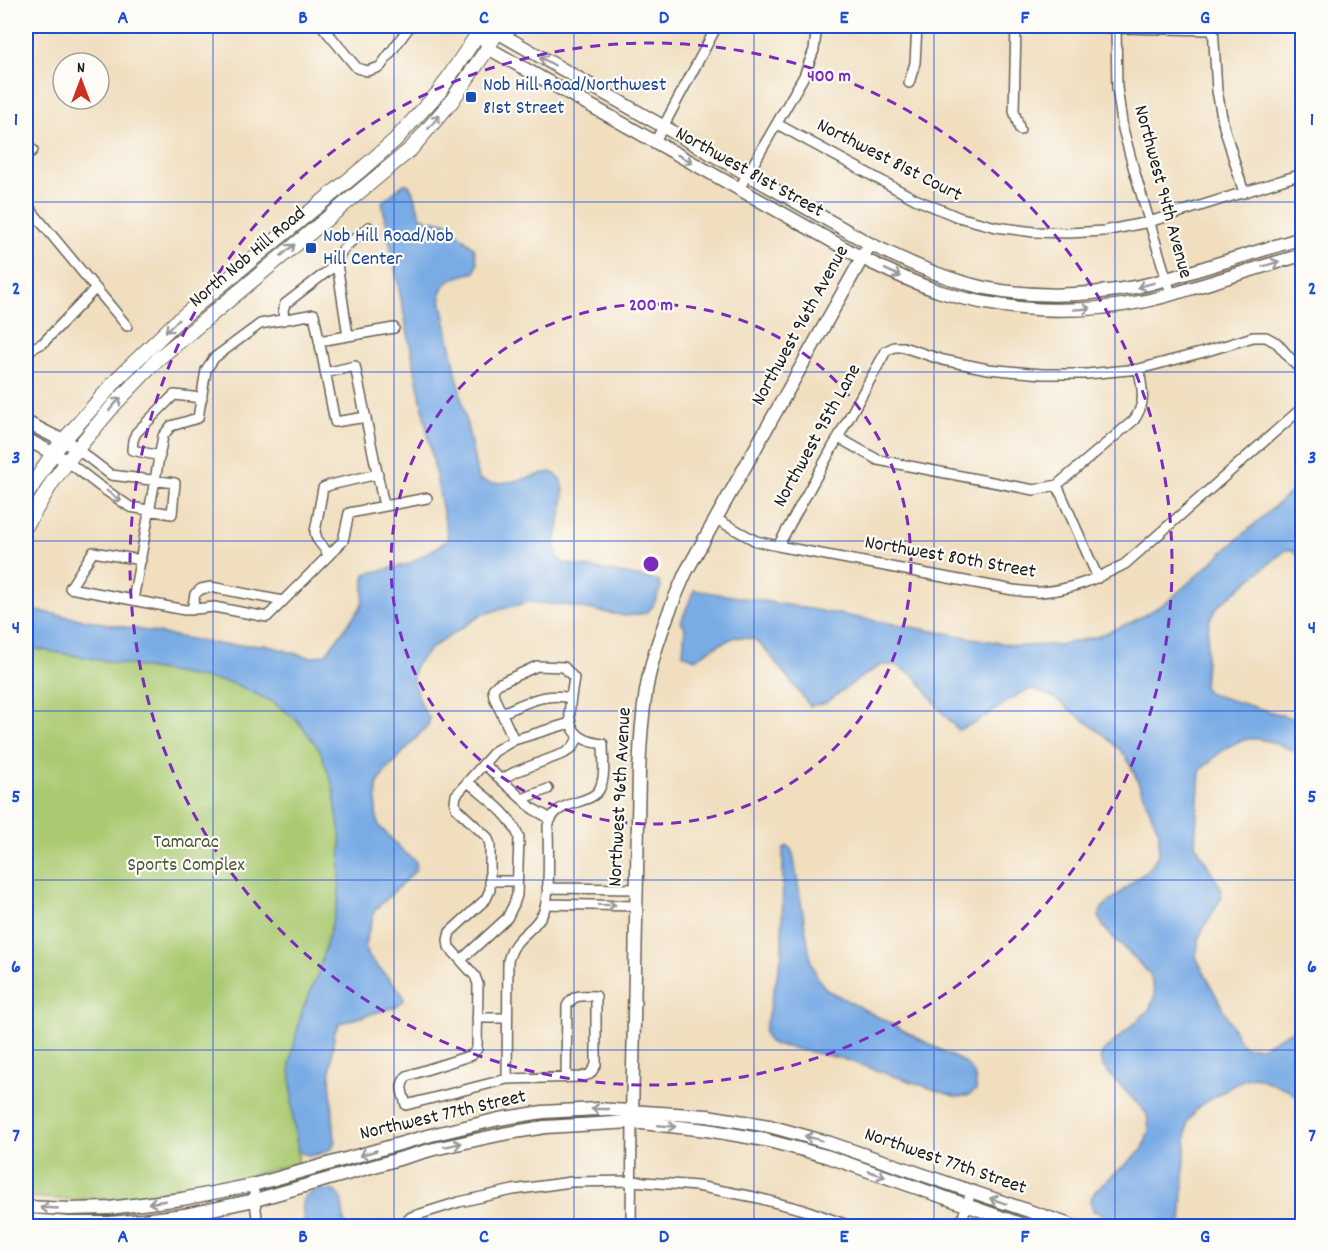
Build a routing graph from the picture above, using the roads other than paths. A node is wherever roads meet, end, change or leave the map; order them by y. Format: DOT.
graph roads {
  1 [pos="322,26"];
  2 [pos="410,26"];
  3 [pos="717,26"];
  4 [pos="818,26"];
  5 [pos="916,26"];
  6 [pos="1016,26"];
  7 [pos="1028,26"];
  8 [pos="479,27"];
  9 [pos="1116,27"];
  10 [pos="1213,28"];
  11 [pos="498,29"];
  12 [pos="488,48"];
  13 [pos="909,84"];
  14 [pos="777,124"];
  15 [pos="663,127"];
  16 [pos="1020,130"];
  17 [pos="655,142"];
  18 [pos="1302,174"];
  19 [pos="748,175"];
  20 [pos="739,189"];
  21 [pos="1244,192"];
  22 [pos="26,204"];
  23 [pos="1149,222"];
  24 [pos="369,227"];
  25 [pos="1302,238"];
  26 [pos="870,244"];
  27 [pos="1302,255"];
  28 [pos="862,258"];
  29 [pos="337,264"];
  30 [pos="1166,279"];
  31 [pos="96,288"];
  32 [pos="1171,294"];
  33 [pos="284,320"];
  34 [pos="127,326"];
  35 [pos="394,328"];
  36 [pos="348,336"];
  37 [pos="319,341"];
  38 [pos="26,347"];
  39 [pos="1139,369"];
  40 [pos="1302,372"];
  41 [pos="326,373"];
  42 [pos="201,398"];
  43 [pos="1302,408"];
  44 [pos="366,417"];
  45 [pos="26,422"];
  46 [pos="838,438"];
  47 [pos="26,439"];
  48 [pos="63,441"];
  49 [pos="77,448"];
  50 [pos="53,453"];
  51 [pos="160,456"];
  52 [pos="67,461"];
  53 [pos="378,474"];
  54 [pos="155,481"];
  55 [pos="1057,485"];
  56 [pos="26,496"];
  57 [pos="427,498"];
  58 [pos="384,506"];
  59 [pos="150,511"];
  60 [pos="716,519"];
  61 [pos="26,526"];
  62 [pos="778,546"];
  63 [pos="329,555"];
  64 [pos="141,560"];
  65 [pos="1098,578"];
  66 [pos="134,600"];
  67 [pos="283,601"];
  68 [pos="192,610"];
  69 [pos="571,698"];
  70 [pos="502,713"];
  71 [pos="570,723"];
  72 [pos="579,736"];
  73 [pos="514,740"];
  74 [pos="484,764"];
  75 [pos="502,781"];
  76 [pos="468,782"];
  77 [pos="548,789"];
  78 [pos="522,799"];
  79 [pos="551,819"];
  80 [pos="490,881"];
  81 [pos="517,881"];
  82 [pos="547,888"];
  83 [pos="580,888"];
  84 [pos="637,889"];
  85 [pos="546,904"];
  86 [pos="579,905"];
  87 [pos="636,906"];
  88 [pos="461,960"];
  89 [pos="477,1018"];
  90 [pos="507,1018"];
  91 [pos="566,1077"];
  92 [pos="507,1079"];
  93 [pos="632,1116"];
  94 [pos="632,1181"];
  95 [pos="253,1185"];
  96 [pos="971,1191"];
  97 [pos="255,1200"];
  98 [pos="967,1206"];
  99 [pos="26,1207"];
  100 [pos="26,1220"];
  101 [pos="401,1226"];
  102 [pos="258,1227"];
  103 [pos="631,1227"];
  104 [pos="850,1227"];
  105 [pos="960,1227"];
  106 [pos="1026,1227"];
  107 [pos="1073,1227"];
  1 -- 2 [label="street"];
  3 -- 15 [label="street"];
  4 -- 14 [label="street"];
  5 -- 13 [label="street"];
  6 -- 16 [label="street"];
  7 -- 9 [label="street"];
  8 -- 11 [label="street, Northwest 81st Street"];
  8 -- 12 [label="street"];
  8 -- 48 [label="main road, North Nob Hill Road, one-way"];
  9 -- 10 [label="street"];
  9 -- 23 [label="street, Northwest 94th Avenue"];
  10 -- 21 [label="street"];
  11 -- 12 [label="main road, North Nob Hill Road"];
  15 -- 11 [label="street, Northwest 81st Street, one-way"];
  12 -- 17 [label="street, Northwest 81st Street"];
  49 -- 12 [label="main road, North Nob Hill Road, one-way"];
  14 -- 19 [label="street"];
  14 -- 23 [label="street, Northwest 81st Court"];
  15 -- 17 [label="street"];
  15 -- 19 [label="street, Northwest 81st Street"];
  17 -- 20 [label="street, Northwest 81st Street, one-way"];
  18 -- 21 [label="street, Northwest 81st Court"];
  19 -- 20 [label="street"];
  19 -- 26 [label="street, Northwest 81st Street"];
  20 -- 28 [label="street, Northwest 81st Street"];
  21 -- 23 [label="street, Northwest 81st Court"];
  22 -- 31 [label="street"];
  23 -- 30 [label="street, Northwest 94th Avenue"];
  24 -- 29 [label="street"];
  25 -- 30 [label="street, Northwest 81st Street"];
  26 -- 28 [label="street, Northwest 96th Avenue"];
  30 -- 26 [label="street, Northwest 81st Street, one-way"];
  32 -- 27 [label="street, Northwest 81st Street, one-way"];
  28 -- 32 [label="street, Northwest 81st Street, one-way"];
  28 -- 60 [label="street, Northwest 96th Avenue"];
  29 -- 33 [label="street"];
  29 -- 36 [label="street"];
  30 -- 32 [label="street, Northwest 94th Avenue"];
  31 -- 34 [label="street"];
  31 -- 38 [label="street"];
  33 -- 37 [label="street"];
  33 -- 42 [label="street"];
  35 -- 36 [label="street"];
  36 -- 37 [label="street"];
  37 -- 41 [label="street"];
  39 -- 40 [label="street"];
  39 -- 46 [label="street, Northwest 95th Lane"];
  39 -- 55 [label="street"];
  41 -- 44 [label="street"];
  41 -- 44 [label="street"];
  42 -- 51 [label="street"];
  42 -- 51 [label="street"];
  43 -- 65 [label="street, Northwest 80th Street"];
  44 -- 53 [label="street"];
  45 -- 48 [label="street"];
  46 -- 55 [label="street"];
  46 -- 62 [label="street, Northwest 95th Lane"];
  47 -- 50 [label="street"];
  48 -- 49 [label="street"];
  48 -- 50 [label="main road, North Nob Hill Road"];
  49 -- 52 [label="main road, North Nob Hill Road"];
  49 -- 54 [label="street"];
  50 -- 52 [label="street"];
  50 -- 56 [label="main road, North Nob Hill Road"];
  51 -- 54 [label="street"];
  52 -- 59 [label="street, one-way"];
  52 -- 61 [label="main road, North Nob Hill Road"];
  53 -- 58 [label="street"];
  53 -- 63 [label="street"];
  54 -- 59 [label="street"];
  54 -- 59 [label="street"];
  55 -- 65 [label="street"];
  57 -- 58 [label="street"];
  58 -- 63 [label="street"];
  59 -- 64 [label="street"];
  60 -- 62 [label="street, Northwest 80th Street"];
  60 -- 84 [label="street, Northwest 96th Avenue"];
  62 -- 65 [label="street, Northwest 80th Street"];
  63 -- 67 [label="street"];
  64 -- 66 [label="street"];
  64 -- 66 [label="street"];
  66 -- 68 [label="street"];
  67 -- 68 [label="street"];
  67 -- 68 [label="street"];
  69 -- 70 [label="street"];
  69 -- 70 [label="street"];
  69 -- 71 [label="street"];
  70 -- 73 [label="street"];
  71 -- 72 [label="street"];
  71 -- 73 [label="street"];
  72 -- 75 [label="street"];
  72 -- 79 [label="street"];
  73 -- 74 [label="street"];
  74 -- 75 [label="street"];
  74 -- 76 [label="street"];
  75 -- 78 [label="street"];
  76 -- 80 [label="street"];
  76 -- 81 [label="street"];
  77 -- 78 [label="street"];
  78 -- 79 [label="street"];
  79 -- 82 [label="street"];
  80 -- 81 [label="street"];
  80 -- 88 [label="street"];
  81 -- 88 [label="street"];
  82 -- 83 [label="street"];
  82 -- 85 [label="street"];
  83 -- 84 [label="street"];
  83 -- 86 [label="street"];
  84 -- 87 [label="street, Northwest 96th Avenue"];
  85 -- 86 [label="street"];
  85 -- 90 [label="street"];
  86 -- 87 [label="street, one-way"];
  87 -- 93 [label="street, Northwest 96th Avenue"];
  88 -- 89 [label="street"];
  89 -- 90 [label="street"];
  89 -- 92 [label="street"];
  90 -- 92 [label="street"];
  91 -- 91 [label="street"];
  91 -- 92 [label="street"];
  93 -- 94 [label="street, Northwest 96th Avenue"];
  93 -- 95 [label="street, Northwest 77th Street, one-way"];
  96 -- 93 [label="street, Northwest 77th Street, one-way"];
  97 -- 93 [label="street, Northwest 77th Street, one-way"];
  93 -- 98 [label="street, Northwest 77th Street, one-way"];
  94 -- 101 [label="street"];
  94 -- 103 [label="street, Northwest 96th Avenue"];
  94 -- 104 [label="street"];
  95 -- 97 [label="street"];
  95 -- 99 [label="street, Northwest 77th Street, one-way"];
  96 -- 98 [label="street"];
  107 -- 96 [label="street, Northwest 77th Street, one-way"];
  97 -- 100 [label="street, Northwest 77th Street"];
  97 -- 102 [label="street"];
  98 -- 105 [label="street"];
  98 -- 106 [label="street, Northwest 77th Street"];
}
